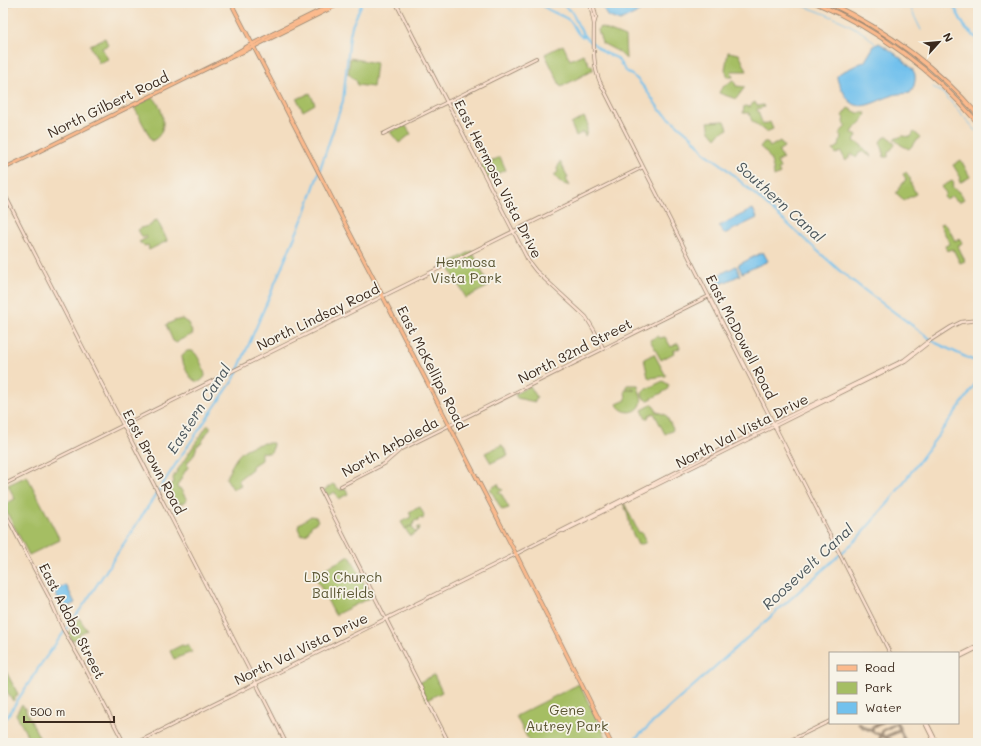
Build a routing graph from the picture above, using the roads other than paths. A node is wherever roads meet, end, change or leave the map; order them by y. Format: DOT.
graph roads {
  1 [pos="12,3"];
  2 [pos="231,3"];
  3 [pos="335,3"];
  4 [pos="341,3"];
  5 [pos="396,3"];
  6 [pos="590,3"];
  7 [pos="593,3"];
  8 [pos="816,3"];
  9 [pos="829,3"];
  10 [pos="3,7"];
  11 [pos="594,24"];
  12 [pos="254,45"];
  13 [pos="536,58"];
  14 [pos="447,102"];
  15 [pos="978,115"];
  16 [pos="978,123"];
  17 [pos="383,134"];
  18 [pos="643,167"];
  19 [pos="3,169"];
  20 [pos="3,191"];
  21 [pos="513,231"];
  22 [pos="383,296"];
  23 [pos="709,296"];
  24 [pos="978,320"];
  25 [pos="603,348"];
  26 [pos="123,425"];
  27 [pos="449,425"];
  28 [pos="774,425"];
  29 [pos="3,485"];
  30 [pos="341,486"];
  31 [pos="320,490"];
  32 [pos="3,509"];
  33 [pos="516,554"];
  34 [pos="386,618"];
  35 [pos="978,647"];
  36 [pos="889,652"];
  37 [pos="959,656"];
  38 [pos="256,683"];
  39 [pos="829,721"];
  40 [pos="927,724"];
  41 [pos="124,743"];
  42 [pos="136,743"];
  43 [pos="286,743"];
  44 [pos="449,743"];
  45 [pos="611,743"];
  46 [pos="785,743"];
  47 [pos="936,743"];
  1 -- 10 [label="main road"];
  2 -- 12 [label="main road, East McKellips Road"];
  3 -- 12 [label="main road, North Gilbert Road"];
  4 -- 12 [label="main road, North Gilbert Road"];
  5 -- 14 [label="main road, East Hermosa Vista Drive"];
  6 -- 11 [label="main road, East McDowell Road"];
  7 -- 11 [label="main road, East McDowell Road"];
  8 -- 16 [label="highway"];
  9 -- 15 [label="highway"];
  11 -- 18 [label="main road, East McDowell Road"];
  12 -- 19 [label="main road, North Gilbert Road"];
  12 -- 22 [label="main road, East McKellips Road"];
  13 -- 14 [label="main road"];
  14 -- 17 [label="main road"];
  14 -- 21 [label="main road, East Hermosa Vista Drive"];
  18 -- 21 [label="main road, North Lindsay Road"];
  18 -- 23 [label="main road, East McDowell Road"];
  20 -- 26 [label="main road, East Brown Road"];
  21 -- 22 [label="main road, North Lindsay Road"];
  21 -- 25 [label="main road, East Hermosa Vista Drive"];
  22 -- 26 [label="main road, North Lindsay Road"];
  22 -- 27 [label="main road, East McKellips Road"];
  23 -- 25 [label="main road, North 32nd Street"];
  23 -- 28 [label="main road, East McDowell Road"];
  24 -- 28 [label="main road, North Val Vista Drive"];
  25 -- 27 [label="main road, North 32nd Street"];
  26 -- 29 [label="main road, North Lindsay Road"];
  26 -- 38 [label="main road, East Brown Road"];
  27 -- 30 [label="main road, North Arboleda"];
  27 -- 33 [label="main road, East McKellips Road"];
  28 -- 33 [label="main road, North Val Vista Drive"];
  28 -- 36 [label="main road, East McDowell Road"];
  31 -- 34 [label="main road"];
  32 -- 41 [label="main road, East Adobe Street"];
  33 -- 34 [label="main road, North Val Vista Drive"];
  33 -- 45 [label="main road, East McKellips Road"];
  34 -- 38 [label="main road, North Val Vista Drive"];
  34 -- 44 [label="main road"];
  35 -- 37 [label="main road"];
  38 -- 42 [label="main road, North Val Vista Drive"];
  38 -- 43 [label="main road, East Brown Road"];
  39 -- 46 [label="main road"];
  40 -- 47 [label="main road"];
}
